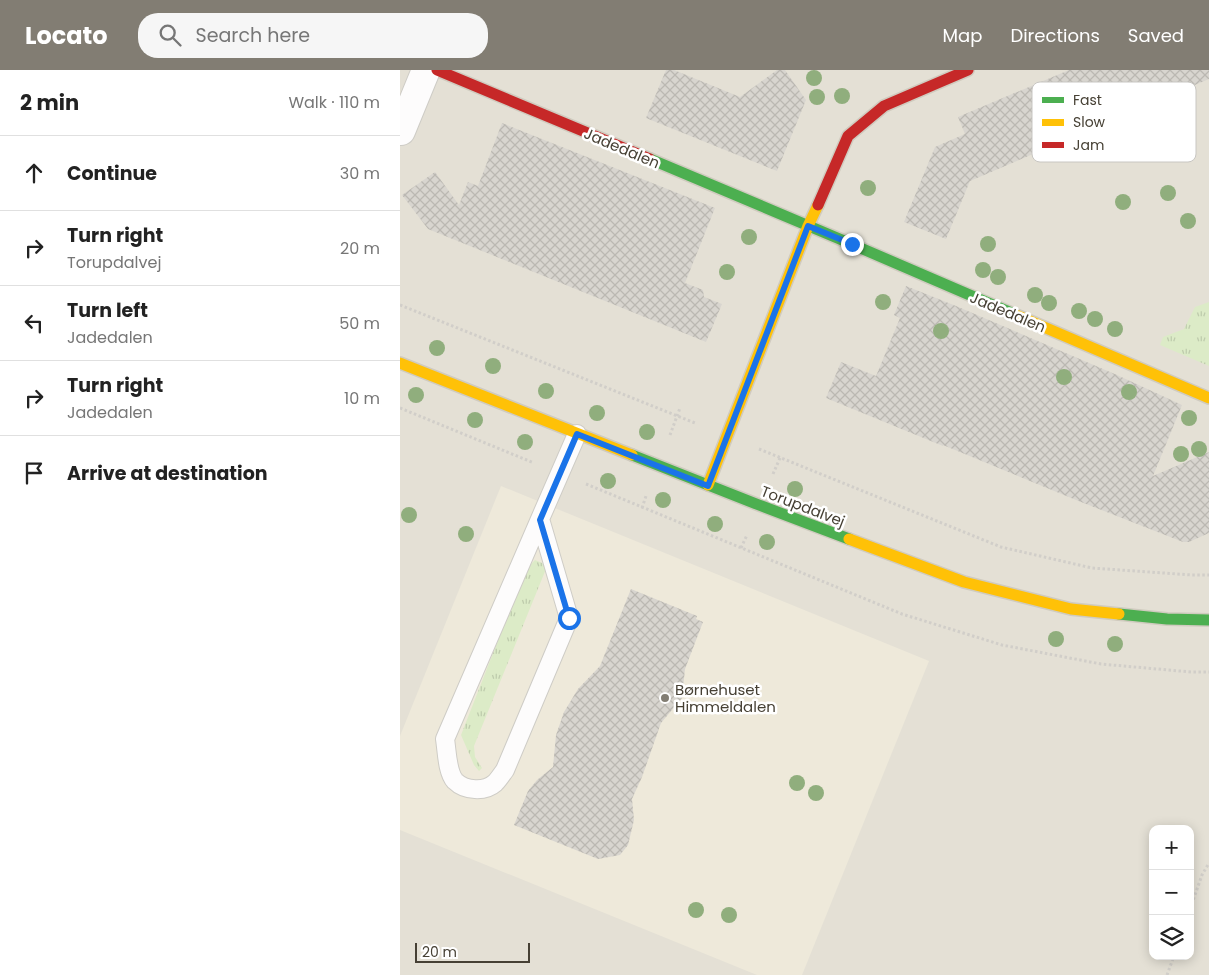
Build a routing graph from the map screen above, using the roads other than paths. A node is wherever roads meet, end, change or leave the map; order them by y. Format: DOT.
graph roads {
  1 [pos="426,70"];
  2 [pos="437,70"];
  3 [pos="963,71"];
  4 [pos="401,131"];
  5 [pos="808,226"];
  6 [pos="400,363"];
  7 [pos="1209,398"];
  8 [pos="577,434"];
  9 [pos="708,486"];
  10 [pos="540,520"];
  11 [pos="1209,620"];
  1 -- 4 [label="street"];
  2 -- 5 [label="street, Jadedalen"];
  3 -- 5 [label="street"];
  5 -- 7 [label="street, Jadedalen"];
  5 -- 9 [label="street"];
  6 -- 8 [label="street, Torupdalvej"];
  8 -- 9 [label="street, Torupdalvej"];
  8 -- 10 [label="lane"];
  9 -- 11 [label="street, Torupdalvej"];
  10 -- 10 [label="lane"];
}
